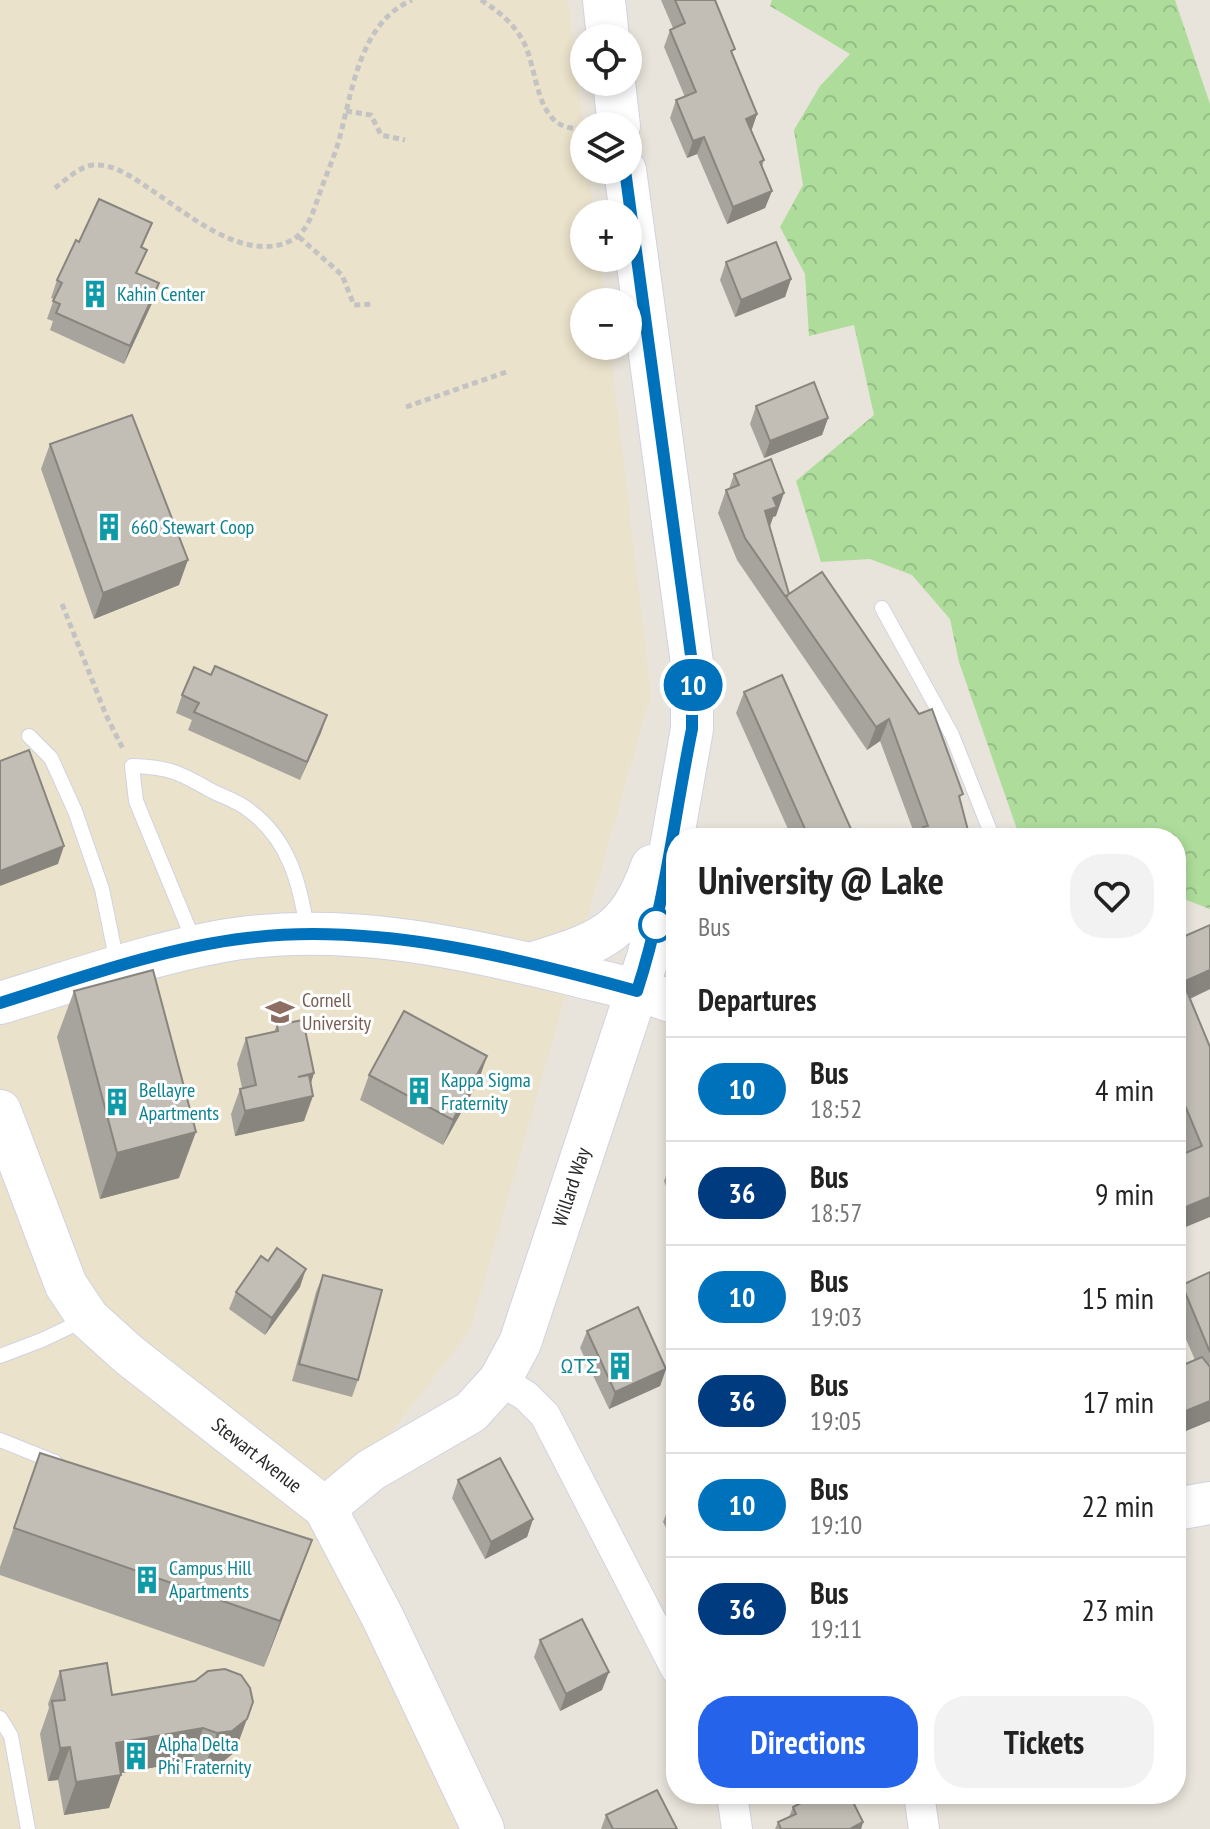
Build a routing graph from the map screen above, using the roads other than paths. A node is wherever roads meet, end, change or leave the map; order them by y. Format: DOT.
graph roads {
  1 [pos="604,0"];
  2 [pos="607,24"];
  3 [pos="627,184"];
  4 [pos="882,608"];
  5 [pos="29,736"];
  6 [pos="680,789"];
  7 [pos="666,828"];
  8 [pos="666,828"];
  9 [pos="674,828"];
  10 [pos="989,828"];
  11 [pos="666,875"];
  12 [pos="308,933"];
  13 [pos="196,947"];
  14 [pos="530,964"];
  15 [pos="118,968"];
  16 [pos="637,991"];
  17 [pos="666,1000"];
  18 [pos="0,1003"];
  19 [pos="0,1111"];
  20 [pos="88,1318"];
  21 [pos="0,1356"];
  22 [pos="500,1380"];
  23 [pos="0,1440"];
  24 [pos="66,1465"];
  25 [pos="1210,1503"];
  26 [pos="1186,1507"];
  27 [pos="325,1508"];
  28 [pos="666,1650"];
  29 [pos="0,1718"];
  30 [pos="920,1804"];
  31 [pos="28,1829"];
  32 [pos="483,1829"];
  33 [pos="924,1829"];
  1 -- 2 [label="street"];
  3 -- 6 [label="street"];
  4 -- 10 [label="lane"];
  5 -- 15 [label="lane"];
  6 -- 7 [label="street"];
  6 -- 9 [label="street, Willard Way"];
  8 -- 14 [label="street"];
  11 -- 16 [label="street, Willard Way"];
  12 -- 13 [label="street"];
  12 -- 13 [label="lane"];
  12 -- 14 [label="street"];
  13 -- 15 [label="street"];
  14 -- 16 [label="street"];
  15 -- 18 [label="street"];
  16 -- 17 [label="street"];
  16 -- 22 [label="street, Willard Way"];
  19 -- 20 [label="street, Stewart Avenue"];
  20 -- 21 [label="lane"];
  20 -- 27 [label="street, Stewart Avenue"];
  22 -- 27 [label="street, Willard Way"];
  22 -- 28 [label="street"];
  23 -- 24 [label="lane"];
  25 -- 26 [label="street"];
  27 -- 32 [label="street, Stewart Avenue"];
  29 -- 31 [label="lane"];
  30 -- 33 [label="street"];
}
